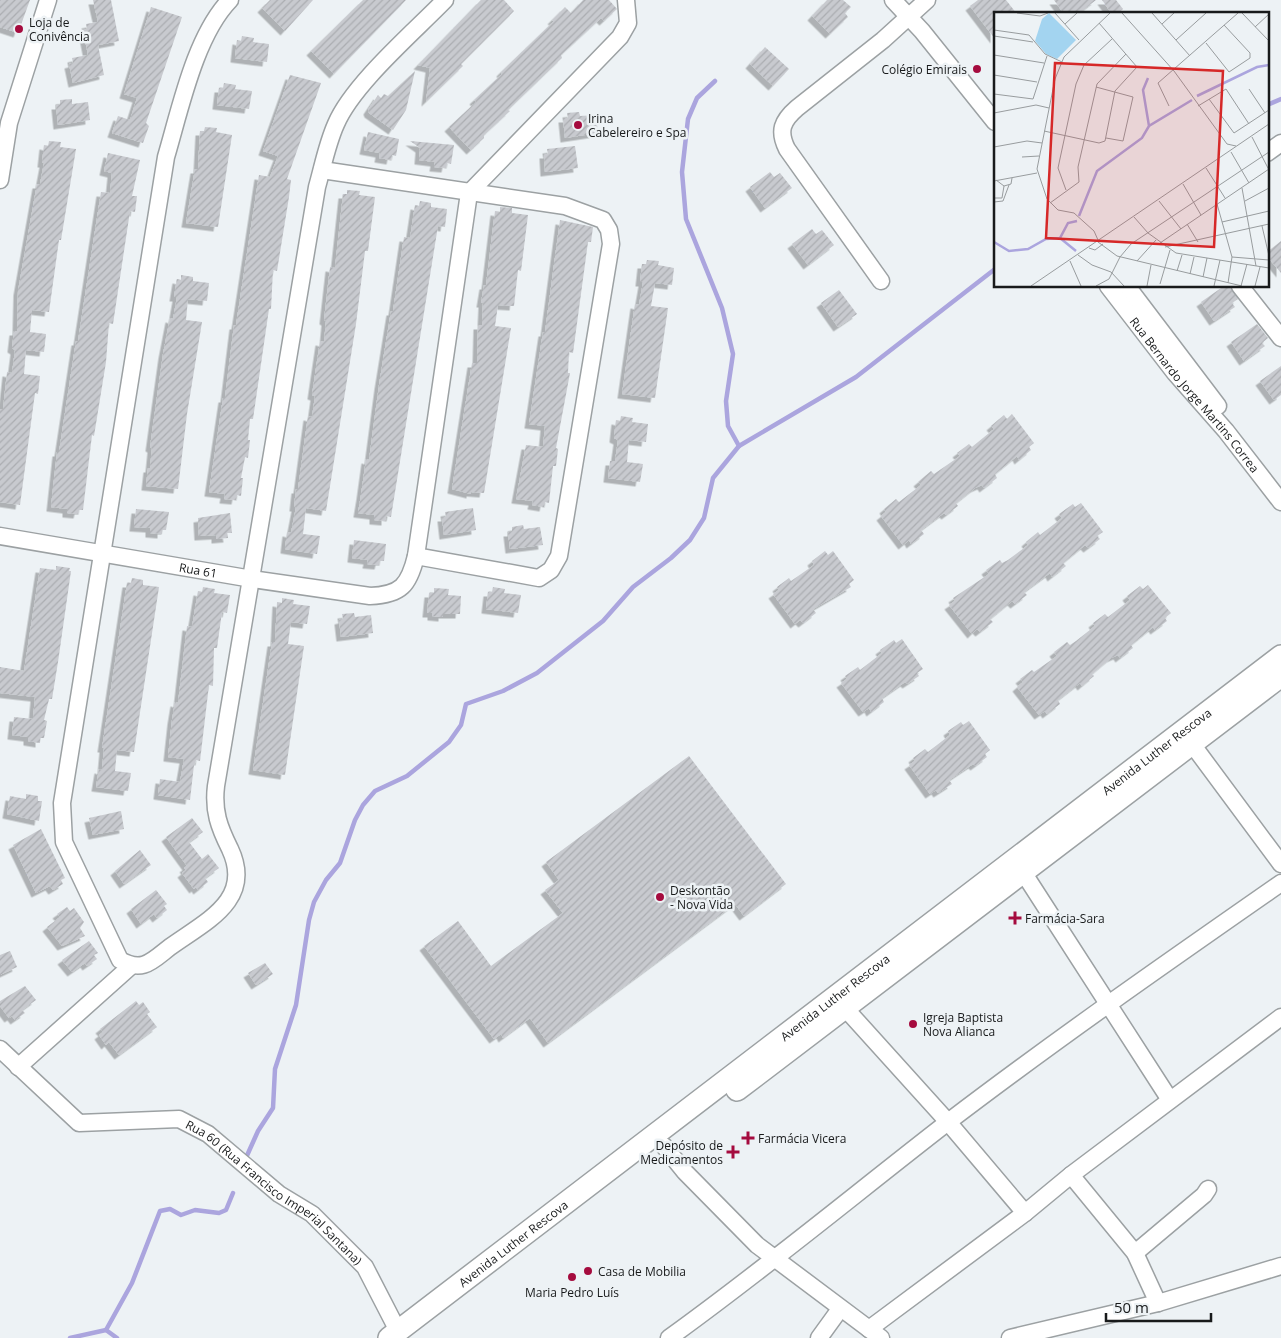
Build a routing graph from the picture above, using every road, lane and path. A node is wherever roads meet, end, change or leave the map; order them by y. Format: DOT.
graph roads {
  1 [pos="48,0"];
  2 [pos="230,0"];
  3 [pos="446,0"];
  4 [pos="626,0"];
  5 [pos="893,0"];
  6 [pos="927,0"];
  7 [pos="910,17"];
  8 [pos="994,121"];
  9 [pos="1281,143"];
  10 [pos="1268,152"];
  11 [pos="322,170"];
  12 [pos="0,180"];
  13 [pos="469,193"];
  14 [pos="881,281"];
  15 [pos="1110,288"];
  16 [pos="1129,288"];
  17 [pos="1242,288"];
  18 [pos="1281,338"];
  19 [pos="1281,484"];
  20 [pos="1281,502"];
  21 [pos="0,536"];
  22 [pos="102,553"];
  23 [pos="416,556"];
  24 [pos="252,579"];
  25 [pos="1281,656"];
  26 [pos="1281,676"];
  27 [pos="1192,744"];
  28 [pos="1281,864"];
  29 [pos="1023,872"];
  30 [pos="1281,883"];
  31 [pos="132,966"];
  32 [pos="1109,1003"];
  33 [pos="845,1008"];
  34 [pos="1281,1017"];
  35 [pos="0,1049"];
  36 [pos="18,1067"];
  37 [pos="1170,1100"];
  38 [pos="948,1122"];
  39 [pos="664,1146"];
  40 [pos="1071,1175"];
  41 [pos="1208,1189"];
  42 [pos="1025,1213"];
  43 [pos="1135,1253"];
  44 [pos="776,1260"];
  45 [pos="1281,1266"];
  46 [pos="1158,1303"];
  47 [pos="840,1309"];
  48 [pos="875,1334"];
  49 [pos="399,1336"];
  50 [pos="670,1338"];
  51 [pos="819,1338"];
  52 [pos="1010,1338"];
  1 -- 12 [label="street"];
  2 -- 22 [label="street"];
  3 -- 11 [label="street"];
  4 -- 13 [label="street"];
  5 -- 7 [label="street"];
  6 -- 7 [label="street"];
  7 -- 8 [label="street"];
  7 -- 14 [label="street"];
  9 -- 10 [label="street"];
  11 -- 13 [label="street"];
  11 -- 24 [label="street"];
  13 -- 23 [label="street"];
  13 -- 23 [label="street"];
  15 -- 20 [label="street, Rua Bernardo Jorge Martins Correa"];
  16 -- 19 [label="street, Rua Bernardo Jorge Martins Correa"];
  17 -- 18 [label="street"];
  21 -- 22 [label="street, Rua 61"];
  22 -- 24 [label="street, Rua 61"];
  22 -- 31 [label="street"];
  23 -- 24 [label="street, Rua 61"];
  24 -- 31 [label="street"];
  25 -- 49 [label="main road, Avenida Luther Rescova"];
  26 -- 27 [label="main road, Avenida Luther Rescova"];
  27 -- 28 [label="street"];
  27 -- 29 [label="main road, Avenida Luther Rescova"];
  29 -- 32 [label="street"];
  29 -- 33 [label="main road, Avenida Luther Rescova"];
  30 -- 32 [label="street"];
  31 -- 36 [label="street"];
  32 -- 37 [label="street"];
  32 -- 38 [label="street"];
  33 -- 38 [label="street"];
  33 -- 39 [label="main road, Avenida Luther Rescova"];
  34 -- 37 [label="street"];
  35 -- 36 [label="street, Rua 60 (Rua Francisco Imperial Santana)"];
  36 -- 49 [label="street, Rua 60 (Rua Francisco Imperial Santana)"];
  37 -- 40 [label="street"];
  38 -- 42 [label="street"];
  38 -- 44 [label="street"];
  39 -- 44 [label="street"];
  39 -- 49 [label="main road, Avenida Luther Rescova"];
  40 -- 42 [label="street"];
  40 -- 43 [label="street"];
  41 -- 43 [label="street"];
  42 -- 48 [label="street"];
  43 -- 46 [label="street"];
  44 -- 47 [label="street"];
  44 -- 50 [label="street"];
  45 -- 46 [label="street"];
  46 -- 52 [label="street"];
  47 -- 48 [label="street"];
  47 -- 51 [label="street"];
}
